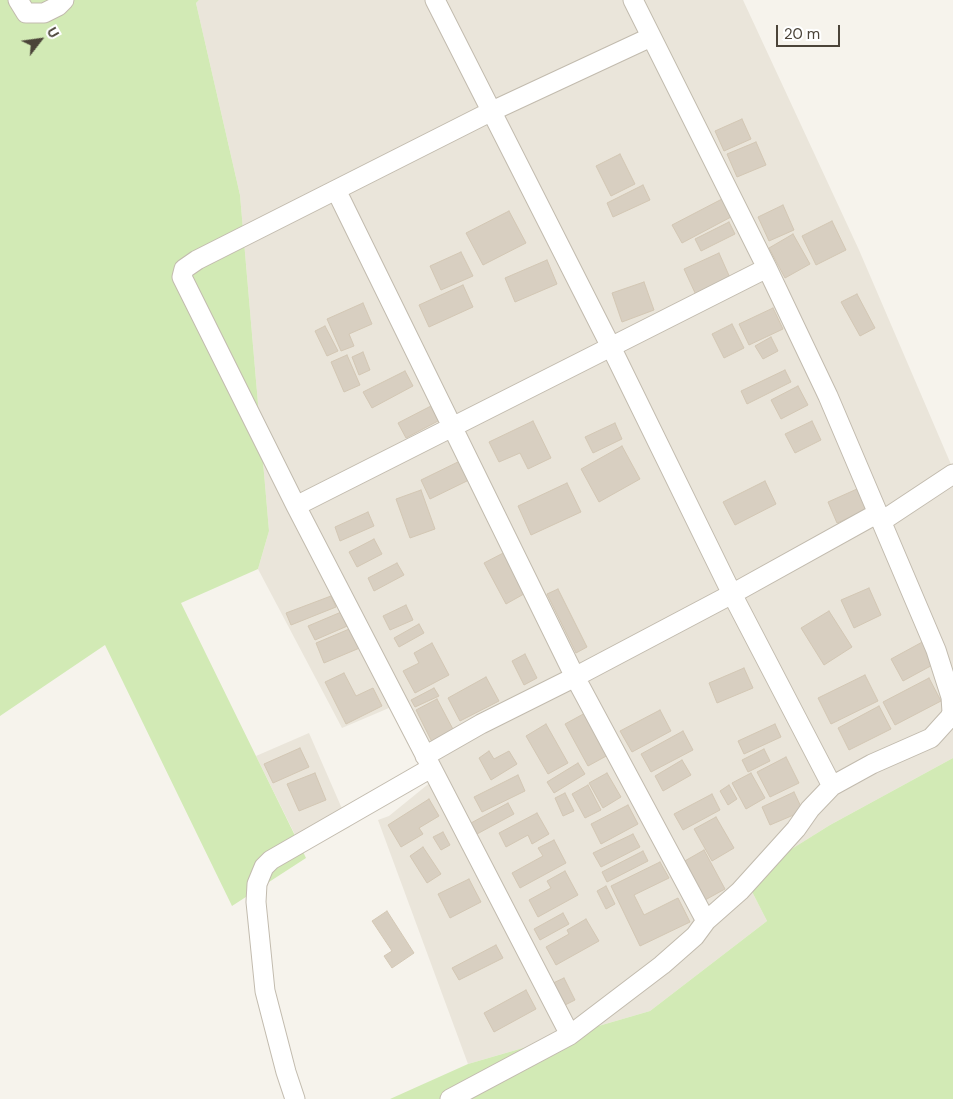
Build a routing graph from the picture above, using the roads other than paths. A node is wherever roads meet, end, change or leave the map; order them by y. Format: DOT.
graph roads {
  1 [pos="18,0"];
  2 [pos="64,0"];
  3 [pos="435,0"];
  4 [pos="633,0"];
  5 [pos="651,37"];
  6 [pos="490,112"];
  7 [pos="336,190"];
  8 [pos="767,268"];
  9 [pos="611,347"];
  10 [pos="452,426"];
  11 [pos="953,474"];
  12 [pos="296,506"];
  13 [pos="880,517"];
  14 [pos="732,594"];
  15 [pos="575,677"];
  16 [pos="428,762"];
  17 [pos="832,786"];
  18 [pos="706,921"];
  19 [pos="570,1036"];
  20 [pos="295,1099"];
  21 [pos="450,1099"];
  1 -- 2 [label="street"];
  3 -- 6 [label="street"];
  4 -- 5 [label="street"];
  5 -- 6 [label="street"];
  5 -- 8 [label="street"];
  6 -- 7 [label="street"];
  6 -- 9 [label="street"];
  7 -- 10 [label="street"];
  7 -- 12 [label="street"];
  8 -- 9 [label="street"];
  8 -- 13 [label="street"];
  9 -- 10 [label="street"];
  9 -- 14 [label="street"];
  10 -- 12 [label="street"];
  10 -- 15 [label="street"];
  11 -- 13 [label="street"];
  12 -- 16 [label="street"];
  13 -- 14 [label="street"];
  13 -- 17 [label="street"];
  14 -- 15 [label="street"];
  14 -- 17 [label="street"];
  15 -- 16 [label="street"];
  15 -- 18 [label="street"];
  16 -- 19 [label="street"];
  16 -- 20 [label="street"];
  17 -- 18 [label="street"];
  18 -- 19 [label="street"];
  19 -- 21 [label="street"];
}
